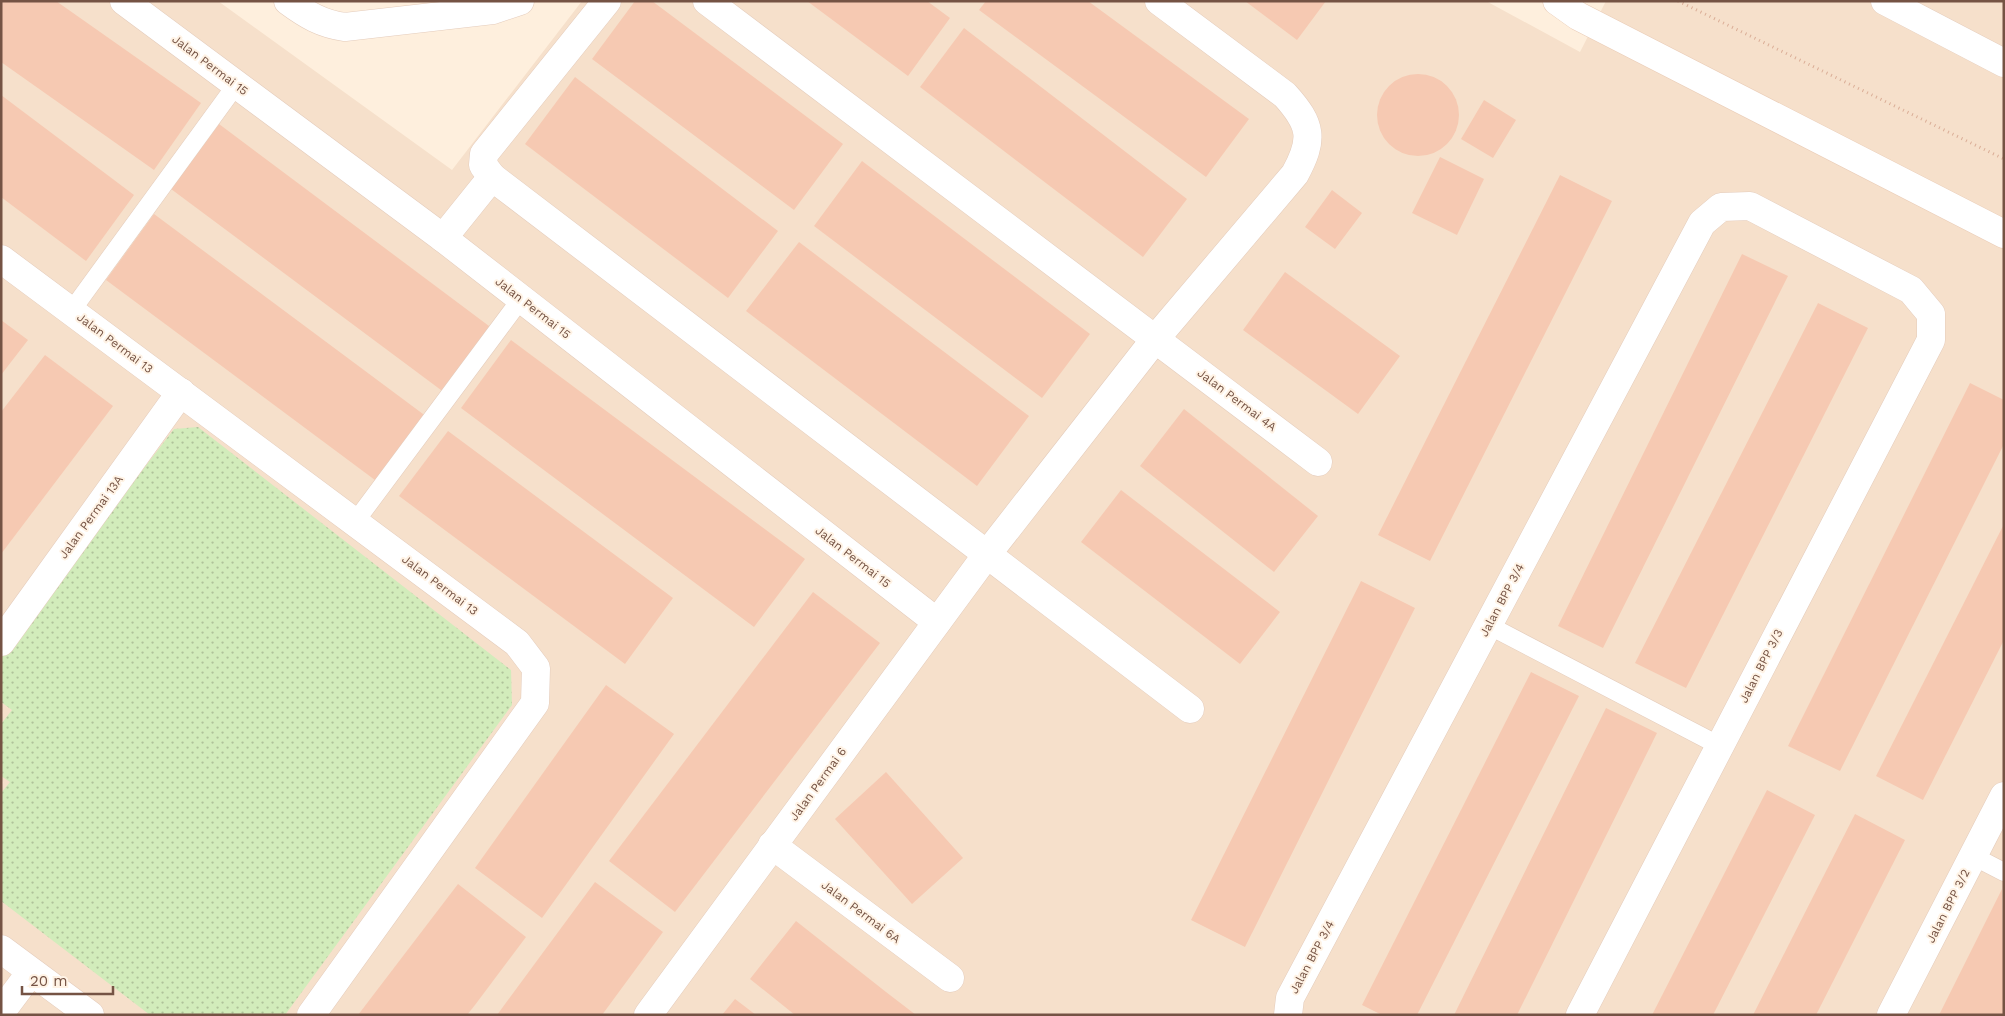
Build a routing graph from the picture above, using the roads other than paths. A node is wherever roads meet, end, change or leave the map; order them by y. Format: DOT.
graph roads {
  1 [pos="124,1"];
  2 [pos="288,1"];
  3 [pos="520,1"];
  4 [pos="607,1"];
  5 [pos="707,1"];
  6 [pos="1159,1"];
  7 [pos="1557,1"];
  8 [pos="1885,1"];
  9 [pos="2004,63"];
  10 [pos="236,84"];
  11 [pos="492,177"];
  12 [pos="2004,234"];
  13 [pos="443,238"];
  14 [pos="1,259"];
  15 [pos="521,299"];
  16 [pos="72,310"];
  17 [pos="1931,314"];
  18 [pos="1156,338"];
  19 [pos="181,392"];
  20 [pos="1318,462"];
  21 [pos="356,522"];
  22 [pos="988,553"];
  23 [pos="936,622"];
  24 [pos="1488,626"];
  25 [pos="1,642"];
  26 [pos="1190,709"];
  27 [pos="1720,746"];
  28 [pos="2004,796"];
  29 [pos="772,845"];
  30 [pos="1973,856"];
  31 [pos="2004,872"];
  32 [pos="1,949"];
  33 [pos="31,972"];
  34 [pos="950,978"];
  35 [pos="1289,1006"];
  36 [pos="1,1012"];
  37 [pos="90,1015"];
  38 [pos="310,1015"];
  39 [pos="648,1015"];
  40 [pos="1580,1015"];
  41 [pos="1891,1015"];
  1 -- 10 [label="street, Jalan Permai 15"];
  2 -- 3 [label="street"];
  4 -- 11 [label="street"];
  5 -- 18 [label="street, Jalan Permai 4A"];
  6 -- 18 [label="street, Jalan Permai 6"];
  7 -- 12 [label="street"];
  8 -- 9 [label="street"];
  10 -- 13 [label="street, Jalan Permai 15"];
  10 -- 16 [label="lane"];
  11 -- 13 [label="street"];
  11 -- 22 [label="street"];
  13 -- 15 [label="street, Jalan Permai 15"];
  14 -- 16 [label="street, Jalan Permai 13"];
  15 -- 21 [label="lane"];
  15 -- 23 [label="street, Jalan Permai 15"];
  16 -- 19 [label="street, Jalan Permai 13"];
  17 -- 24 [label="street, Jalan BPP 3/4"];
  17 -- 27 [label="street, Jalan BPP 3/3"];
  18 -- 20 [label="street, Jalan Permai 4A"];
  18 -- 22 [label="street, Jalan Permai 6"];
  19 -- 21 [label="street, Jalan Permai 13"];
  19 -- 25 [label="street, Jalan Permai 13A"];
  21 -- 38 [label="street, Jalan Permai 13"];
  22 -- 23 [label="street, Jalan Permai 6"];
  22 -- 26 [label="street"];
  23 -- 29 [label="street, Jalan Permai 6"];
  24 -- 27 [label="lane"];
  24 -- 35 [label="street, Jalan BPP 3/4"];
  27 -- 40 [label="street, Jalan BPP 3/3"];
  28 -- 30 [label="street, Jalan BPP 3/2"];
  29 -- 34 [label="street, Jalan Permai 6A"];
  29 -- 39 [label="street, Jalan Permai 6"];
  30 -- 31 [label="lane"];
  30 -- 41 [label="street, Jalan BPP 3/2"];
  32 -- 33 [label="street"];
  33 -- 36 [label="street"];
  33 -- 37 [label="street"];
}
